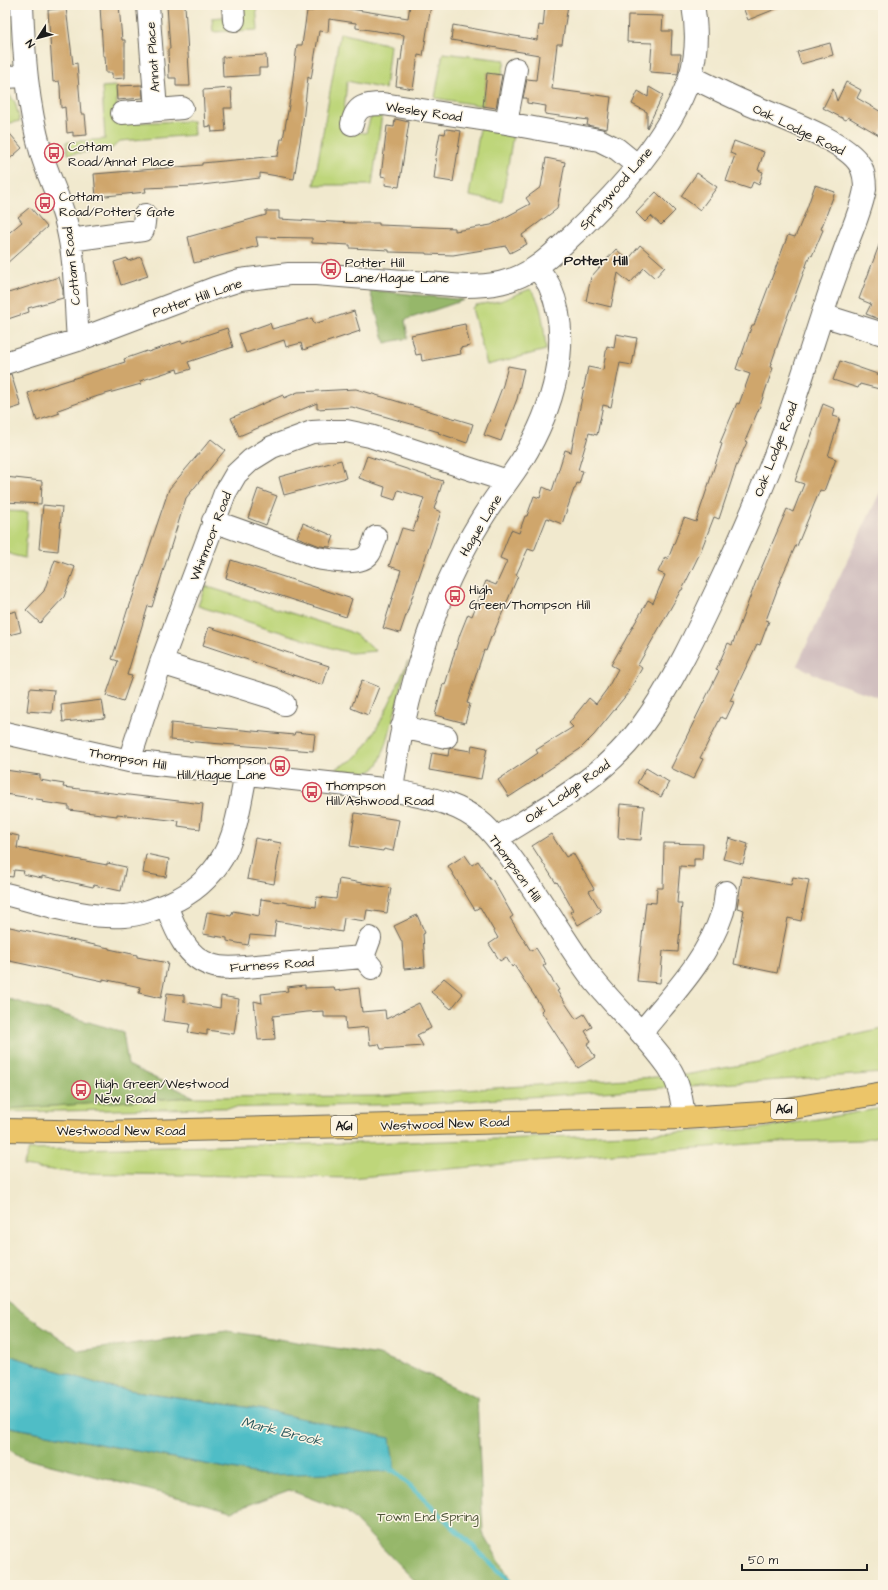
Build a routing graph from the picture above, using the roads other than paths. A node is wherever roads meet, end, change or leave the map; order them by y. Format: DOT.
graph roads {
  1 [pos="22,5"];
  2 [pos="148,5"];
  3 [pos="693,5"];
  4 [pos="516,69"];
  5 [pos="15,76"];
  6 [pos="690,76"];
  7 [pos="182,108"];
  8 [pos="156,110"];
  9 [pos="122,112"];
  10 [pos="506,123"];
  11 [pos="352,124"];
  12 [pos="638,166"];
  13 [pos="145,215"];
  14 [pos="70,240"];
  15 [pos="537,267"];
  16 [pos="822,315"];
  17 [pos="883,334"];
  18 [pos="78,340"];
  19 [pos="5,363"];
  20 [pos="507,481"];
  21 [pos="213,521"];
  22 [pos="376,536"];
  23 [pos="162,663"];
  24 [pos="284,704"];
  25 [pos="402,727"];
  26 [pos="5,733"];
  27 [pos="446,737"];
  28 [pos="129,761"];
  29 [pos="246,774"];
  30 [pos="392,790"];
  31 [pos="497,838"];
  32 [pos="726,892"];
  33 [pos="5,894"];
  34 [pos="166,905"];
  35 [pos="369,955"];
  36 [pos="641,1033"];
  37 [pos="883,1093"];
  38 [pos="684,1118"];
  39 [pos="5,1130"];
  1 -- 5 [label="street, Cottam Road"];
  2 -- 8 [label="street, Annat Place"];
  3 -- 6 [label="street, Springwood Lane"];
  4 -- 10 [label="street"];
  5 -- 14 [label="street, Cottam Road"];
  6 -- 12 [label="street, Springwood Lane"];
  6 -- 16 [label="street, Oak Lodge Road"];
  7 -- 8 [label="street, Annat Place"];
  8 -- 9 [label="street, Annat Place"];
  10 -- 11 [label="street, Wesley Road"];
  10 -- 12 [label="street, Wesley Road"];
  12 -- 15 [label="street, Springwood Lane"];
  13 -- 14 [label="street"];
  14 -- 18 [label="street, Cottam Road"];
  15 -- 18 [label="street, Potter Hill Lane"];
  15 -- 20 [label="street, Hague Lane"];
  16 -- 17 [label="street"];
  16 -- 31 [label="street, Oak Lodge Road"];
  18 -- 19 [label="street, Potter Hill Lane"];
  20 -- 21 [label="street, Whinmoor Road"];
  20 -- 25 [label="street, Hague Lane"];
  21 -- 22 [label="street"];
  21 -- 23 [label="street, Whinmoor Road"];
  23 -- 24 [label="street"];
  23 -- 28 [label="street, Whinmoor Road"];
  25 -- 27 [label="street"];
  25 -- 30 [label="street, Hague Lane"];
  26 -- 28 [label="street, Thompson Hill"];
  28 -- 29 [label="street, Thompson Hill"];
  29 -- 30 [label="street, Thompson Hill"];
  29 -- 34 [label="street"];
  30 -- 31 [label="street, Thompson Hill"];
  31 -- 36 [label="street, Thompson Hill"];
  32 -- 36 [label="street"];
  33 -- 34 [label="street"];
  34 -- 35 [label="street, Furness Road"];
  36 -- 38 [label="street, Thompson Hill"];
  37 -- 38 [label="highway, Westwood New Road / A61"];
  38 -- 39 [label="highway, Westwood New Road / A61"];
}
